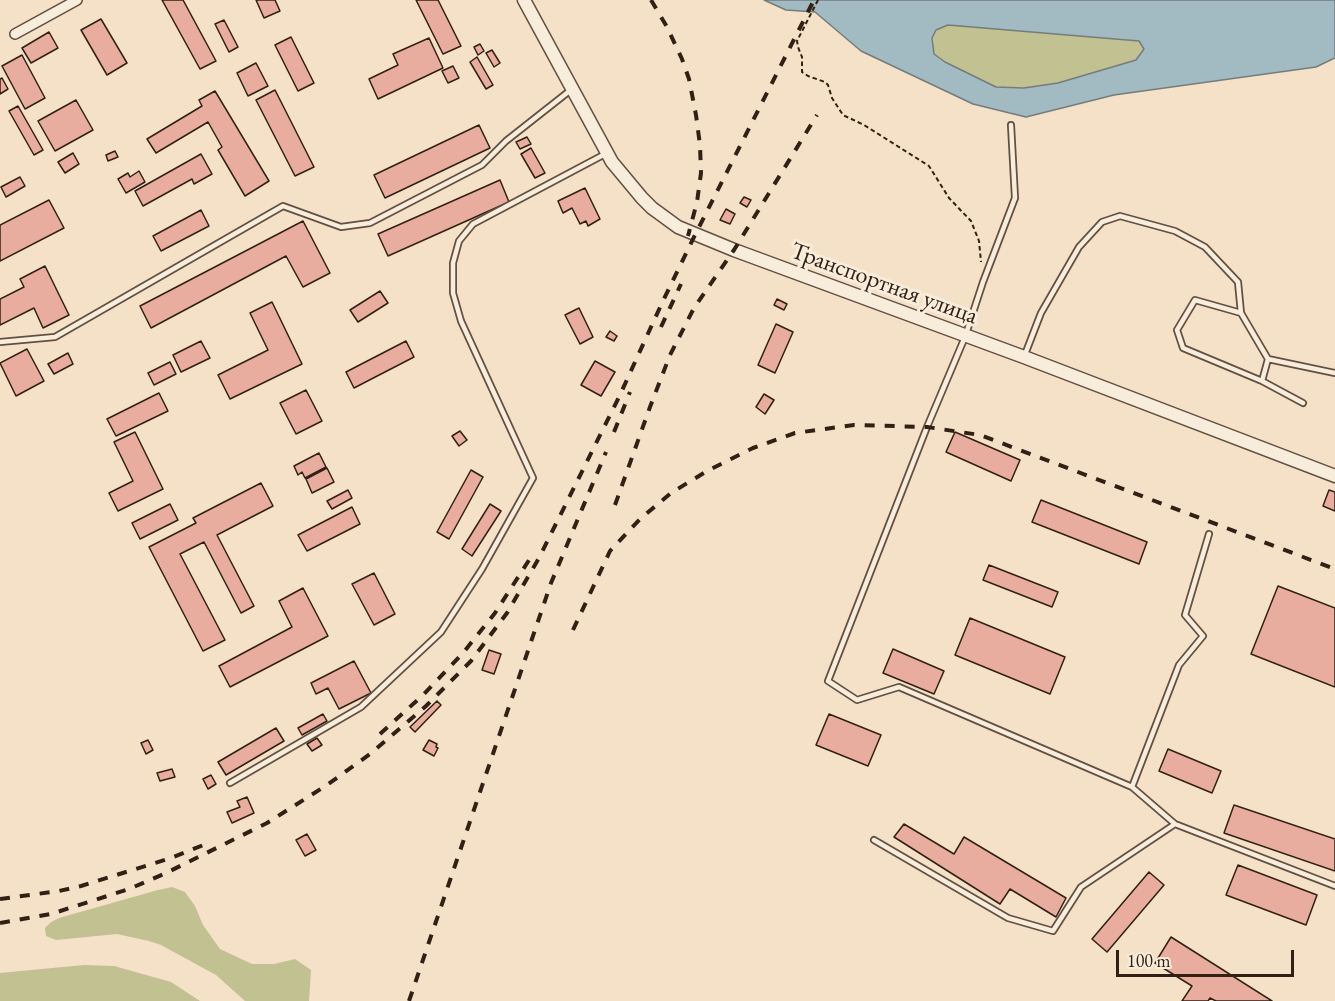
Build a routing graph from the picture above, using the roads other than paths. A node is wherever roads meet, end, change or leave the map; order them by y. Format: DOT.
graph roads {
  1 [pos="77,0"];
  2 [pos="524,0"];
  3 [pos="15,34"];
  4 [pos="572,89"];
  5 [pos="1011,124"];
  6 [pos="607,153"];
  7 [pos="1241,313"];
  8 [pos="965,337"];
  9 [pos="0,342"];
  10 [pos="1024,357"];
  11 [pos="1268,359"];
  12 [pos="1335,373"];
  13 [pos="1262,381"];
  14 [pos="1303,403"];
  15 [pos="1335,476"];
  16 [pos="1209,534"];
  17 [pos="230,783"];
  18 [pos="1132,787"];
  19 [pos="1175,824"];
  20 [pos="874,840"];
  21 [pos="1335,886"];
  1 -- 3 [label="street"];
  2 -- 4 [label="street, Транспортная улица"];
  4 -- 6 [label="street, Транспортная улица"];
  4 -- 9 [label="lane"];
  5 -- 8 [label="lane"];
  6 -- 8 [label="street, Транспортная улица"];
  6 -- 17 [label="lane"];
  7 -- 10 [label="lane"];
  7 -- 11 [label="lane"];
  7 -- 13 [label="lane"];
  8 -- 10 [label="street, Транспортная улица"];
  8 -- 18 [label="lane"];
  10 -- 15 [label="street, Транспортная улица"];
  11 -- 12 [label="lane"];
  11 -- 13 [label="lane"];
  13 -- 14 [label="lane"];
  16 -- 18 [label="lane"];
  18 -- 19 [label="lane"];
  19 -- 20 [label="lane"];
  19 -- 21 [label="lane"];
}
